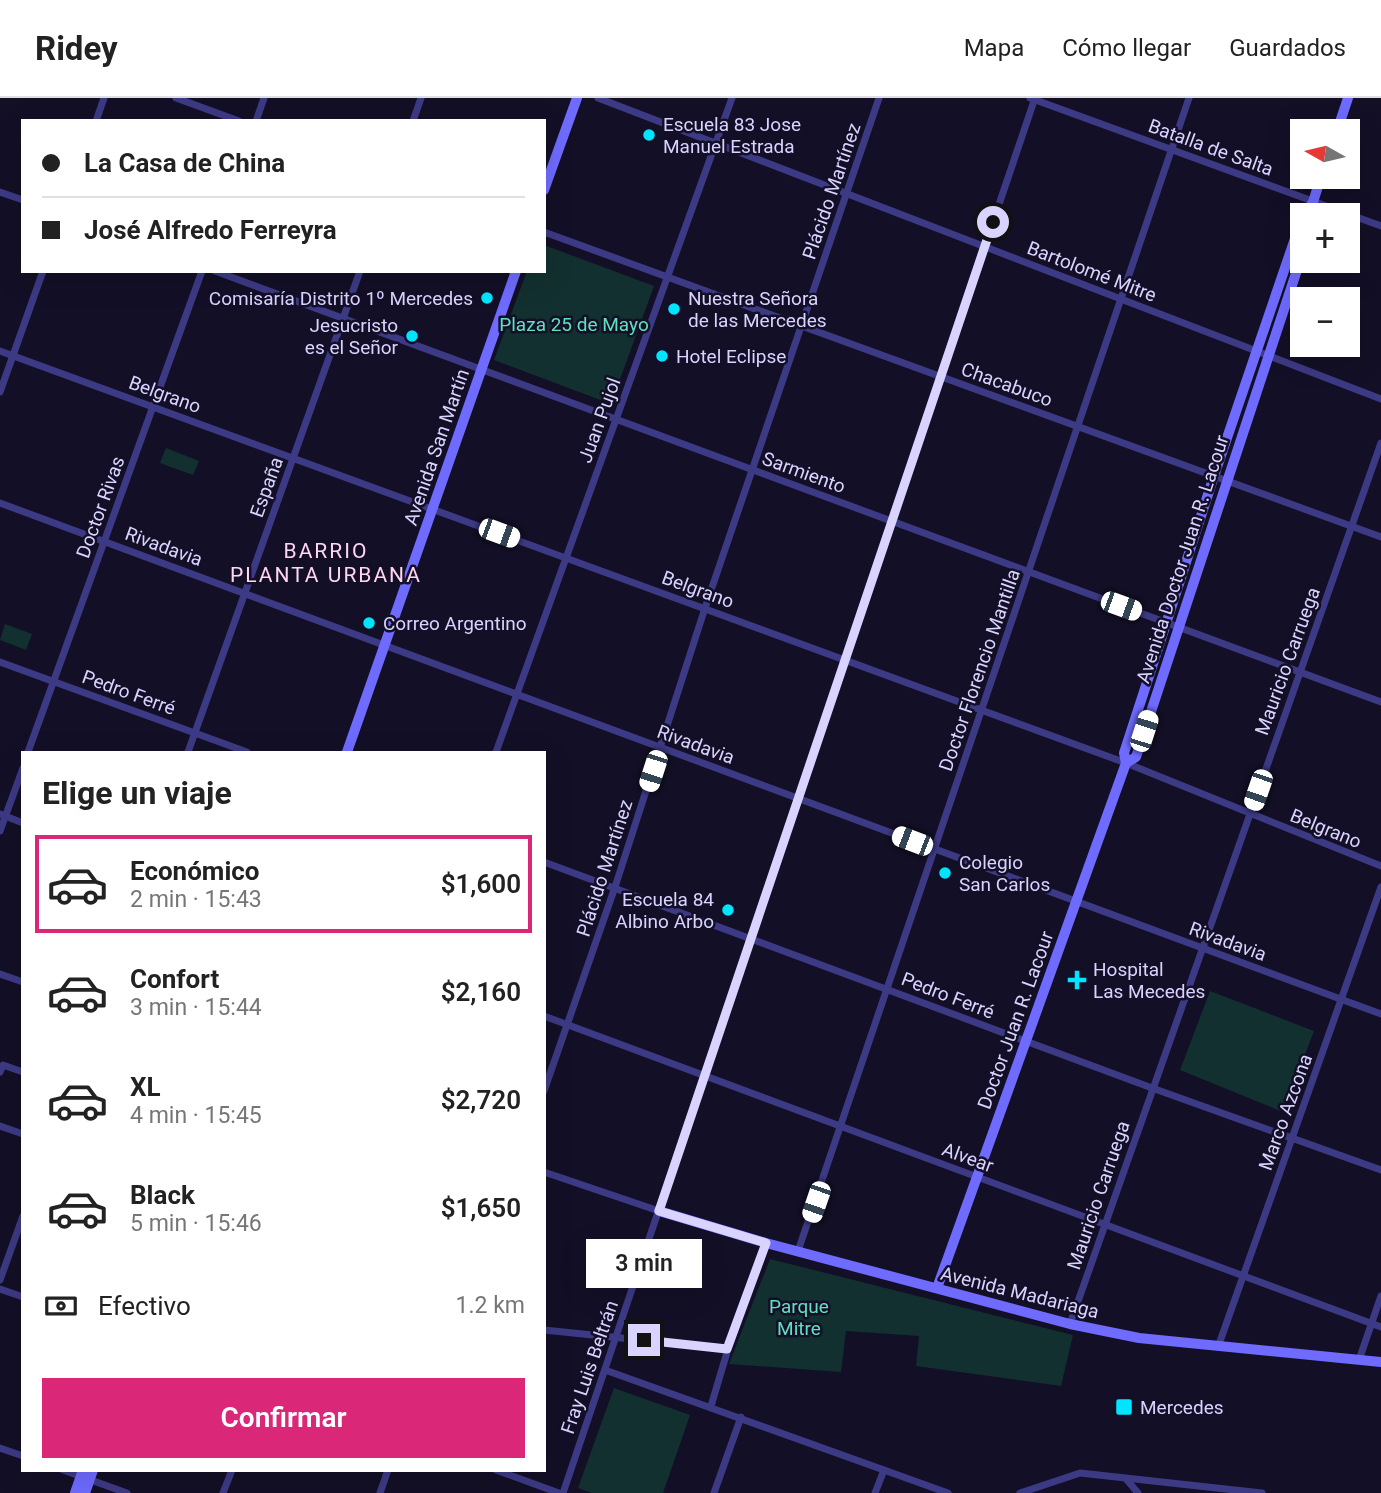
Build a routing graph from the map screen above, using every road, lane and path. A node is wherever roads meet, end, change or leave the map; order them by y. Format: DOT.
graph roads {
  1 [pos="104,98"];
  2 [pos="176,98"];
  3 [pos="264,98"];
  4 [pos="421,98"];
  5 [pos="577,98"];
  6 [pos="598,98"];
  7 [pos="732,98"];
  8 [pos="880,98"];
  9 [pos="1189,98"];
  10 [pos="1348,98"];
  11 [pos="1033,99"];
  12 [pos="97,119"];
  13 [pos="234,119"];
  14 [pos="257,119"];
  15 [pos="414,119"];
  16 [pos="1341,119"];
  17 [pos="715,143"];
  18 [pos="1171,150"];
  19 [pos="546,184"];
  20 [pos="1317,189"];
  21 [pos="0,192"];
  22 [pos="847,194"];
  23 [pos="21,199"];
  24 [pos="1313,201"];
  25 [pos="1381,226"];
  26 [pos="546,233"];
  27 [pos="985,247"];
  28 [pos="1290,260"];
  29 [pos="42,273"];
  30 [pos="201,273"];
  31 [pos="220,273"];
  32 [pos="359,273"];
  33 [pos="515,273"];
  34 [pos="1295,273"];
  35 [pos="667,277"];
  36 [pos="1121,299"];
  37 [pos="343,318"];
  38 [pos="802,326"];
  39 [pos="0,351"];
  40 [pos="1262,354"];
  41 [pos="13,355"];
  42 [pos="481,369"];
  43 [pos="941,377"];
  44 [pos="0,392"];
  45 [pos="1381,399"];
  46 [pos="153,407"];
  47 [pos="616,419"];
  48 [pos="1078,426"];
  49 [pos="1381,443"];
  50 [pos="293,458"];
  51 [pos="752,470"];
  52 [pos="1214,476"];
  53 [pos="1226,481"];
  54 [pos="0,503"];
  55 [pos="432,509"];
  56 [pos="892,521"];
  57 [pos="1351,526"];
  58 [pos="1381,537"];
  59 [pos="104,541"];
  60 [pos="566,558"];
  61 [pos="1029,572"];
  62 [pos="245,593"];
  63 [pos="705,608"];
  64 [pos="1167,623"];
  65 [pos="1178,627"];
  66 [pos="385,644"];
  67 [pos="845,660"];
  68 [pos="0,662"];
  69 [pos="1300,672"];
  70 [pos="54,681"];
  71 [pos="518,694"];
  72 [pos="1381,702"];
  73 [pos="982,710"];
  74 [pos="195,733"];
  75 [pos="660,747"];
  76 [pos="28,751"];
  77 [pos="188,751"];
  78 [pos="244,751"];
  79 [pos="347,751"];
  80 [pos="496,751"];
  81 [pos="1126,762"];
  82 [pos="21,773"];
  83 [pos="799,799"];
  84 [pos="1249,814"];
  85 [pos="3,815"];
  86 [pos="21,822"];
  87 [pos="0,831"];
  88 [pos="935,849"];
  89 [pos="546,863"];
  90 [pos="1381,866"];
  91 [pos="615,887"];
  92 [pos="1381,887"];
  93 [pos="1076,901"];
  94 [pos="751,938"];
  95 [pos="1202,948"];
  96 [pos="0,974"];
  97 [pos="21,981"];
  98 [pos="888,988"];
  99 [pos="1341,999"];
  100 [pos="1381,1014"];
  101 [pos="546,1017"];
  102 [pos="567,1024"];
  103 [pos="1025,1041"];
  104 [pos="21,1071"];
  105 [pos="0,1072"];
  106 [pos="705,1076"];
  107 [pos="546,1085"];
  108 [pos="1152,1088"];
  109 [pos="0,1126"];
  110 [pos="841,1127"];
  111 [pos="21,1133"];
  112 [pos="1293,1137"];
  113 [pos="1381,1170"];
  114 [pos="546,1173"];
  115 [pos="977,1177"];
  116 [pos="659,1211"];
  117 [pos="21,1222"];
  118 [pos="1104,1224"];
  119 [pos="766,1243"];
  120 [pos="798,1251"];
  121 [pos="1243,1276"];
  122 [pos="0,1280"];
  123 [pos="0,1289"];
  124 [pos="937,1289"];
  125 [pos="21,1296"];
  126 [pos="1381,1296"];
  127 [pos="1371,1323"];
  128 [pos="1070,1324"];
  129 [pos="1381,1327"];
  130 [pos="546,1330"];
  131 [pos="617,1338"];
  132 [pos="1218,1347"];
  133 [pos="727,1349"];
  134 [pos="1359,1360"];
  135 [pos="1381,1362"];
  136 [pos="605,1370"];
  137 [pos="711,1406"];
  138 [pos="741,1417"];
  139 [pos="0,1448"];
  140 [pos="21,1455"];
  141 [pos="884,1470"];
  142 [pos="231,1472"];
  143 [pos="387,1472"];
  144 [pos="500,1472"];
  145 [pos="87,1474"];
  146 [pos="1126,1480"];
  147 [pos="539,1490"];
  148 [pos="940,1492"];
  149 [pos="75,1493"];
  150 [pos="85,1493"];
  151 [pos="127,1493"];
  152 [pos="223,1493"];
  153 [pos="380,1493"];
  154 [pos="561,1493"];
  155 [pos="714,1493"];
  156 [pos="875,1493"];
  157 [pos="948,1493"];
  158 [pos="1020,1493"];
  159 [pos="1138,1493"];
  160 [pos="1262,1493"];
  1 -- 12 [label="street"];
  2 -- 13 [label="street"];
  3 -- 14 [label="street"];
  4 -- 15 [label="street"];
  5 -- 19 [label="street"];
  6 -- 17 [label="street, Bartolomé Mitre"];
  7 -- 17 [label="street, Juan Pujol"];
  8 -- 22 [label="street, Plácido Martínez"];
  9 -- 18 [label="street, Doctor Florencio Mantilla"];
  10 -- 16 [label="street"];
  11 -- 18 [label="street, Batalla de Salta"];
  11 -- 27 [label="street, Fray Luis Beltrán"];
  17 -- 22 [label="street, Bartolomé Mitre"];
  17 -- 35 [label="street, Juan Pujol"];
  18 -- 24 [label="street, Batalla de Salta"];
  18 -- 36 [label="street, Doctor Florencio Mantilla"];
  20 -- 24 [label="street"];
  21 -- 23 [label="street"];
  22 -- 27 [label="street, Bartolomé Mitre"];
  22 -- 38 [label="street, Plácido Martínez"];
  24 -- 25 [label="street, Batalla de Salta"];
  26 -- 35 [label="street, Chacabuco"];
  27 -- 36 [label="street, Bartolomé Mitre"];
  27 -- 43 [label="street, Fray Luis Beltrán"];
  28 -- 40 [label="street, Avenida Doctor Juan R. Lacour"];
  29 -- 41 [label="street"];
  30 -- 46 [label="street, Doctor Rivas"];
  31 -- 37 [label="street, Sarmiento"];
  32 -- 37 [label="street, España"];
  33 -- 42 [label="street, Avenida San Martín"];
  34 -- 40 [label="street, Avenida Doctor Juan R. Lacour"];
  35 -- 38 [label="street, Chacabuco"];
  35 -- 47 [label="street, Juan Pujol"];
  36 -- 40 [label="street, Bartolomé Mitre"];
  36 -- 48 [label="street, Doctor Florencio Mantilla"];
  37 -- 42 [label="street, Sarmiento"];
  37 -- 50 [label="street, España"];
  38 -- 43 [label="street, Chacabuco"];
  38 -- 51 [label="street, Plácido Martínez"];
  39 -- 41 [label="street, Belgrano"];
  40 -- 45 [label="street, Bartolomé Mitre"];
  40 -- 52 [label="street, Avenida Doctor Juan R. Lacour"];
  40 -- 53 [label="street, Avenida Doctor Juan R. Lacour"];
  41 -- 44 [label="street"];
  41 -- 46 [label="street, Belgrano"];
  42 -- 47 [label="street, Sarmiento"];
  42 -- 55 [label="street, Avenida San Martín"];
  43 -- 48 [label="street, Chacabuco"];
  43 -- 56 [label="street, Fray Luis Beltrán"];
  46 -- 50 [label="street, Belgrano"];
  46 -- 59 [label="street, Doctor Rivas"];
  47 -- 51 [label="street, Sarmiento"];
  47 -- 60 [label="street, Juan Pujol"];
  48 -- 52 [label="street, Chacabuco"];
  48 -- 61 [label="street, Doctor Florencio Mantilla"];
  49 -- 57 [label="street, Mauricio Carruega"];
  50 -- 55 [label="street, Belgrano"];
  50 -- 62 [label="street, España"];
  51 -- 56 [label="street, Sarmiento"];
  51 -- 63 [label="street, Plácido Martínez"];
  52 -- 53 [label="street, Chacabuco"];
  52 -- 64 [label="street, Avenida Doctor Juan R. Lacour"];
  53 -- 57 [label="street, Chacabuco"];
  53 -- 65 [label="street, Avenida Doctor Juan R. Lacour"];
  54 -- 59 [label="street, Rivadavia"];
  55 -- 60 [label="street, Belgrano"];
  55 -- 66 [label="street, Avenida San Martín"];
  56 -- 61 [label="street, Sarmiento"];
  56 -- 67 [label="street, Fray Luis Beltrán"];
  57 -- 58 [label="street, Chacabuco"];
  57 -- 69 [label="street, Mauricio Carruega"];
  59 -- 62 [label="street, Rivadavia"];
  59 -- 70 [label="street, Doctor Rivas"];
  60 -- 63 [label="street, Belgrano"];
  60 -- 71 [label="street, Juan Pujol"];
  61 -- 64 [label="street, Sarmiento"];
  61 -- 73 [label="street, Doctor Florencio Mantilla"];
  62 -- 66 [label="street, Rivadavia"];
  62 -- 74 [label="street, España"];
  63 -- 67 [label="street, Belgrano"];
  63 -- 75 [label="street, Plácido Martínez"];
  64 -- 65 [label="street, Sarmiento"];
  64 -- 81 [label="street, Avenida Doctor Juan R. Lacour"];
  65 -- 69 [label="street, Sarmiento"];
  65 -- 81 [label="street, Avenida Doctor Juan R. Lacour"];
  66 -- 71 [label="street, Rivadavia"];
  66 -- 79 [label="street, Avenida San Martín"];
  67 -- 73 [label="street, Belgrano"];
  67 -- 83 [label="street, Fray Luis Beltrán"];
  68 -- 70 [label="street, Pedro Ferré"];
  69 -- 72 [label="street, Sarmiento"];
  69 -- 84 [label="street, Mauricio Carruega"];
  70 -- 74 [label="street, Pedro Ferré"];
  70 -- 76 [label="street, Doctor Rivas"];
  71 -- 75 [label="street, Rivadavia"];
  71 -- 80 [label="street, Juan Pujol"];
  73 -- 81 [label="street, Belgrano"];
  73 -- 88 [label="street, Doctor Florencio Mantilla"];
  74 -- 77 [label="street, España"];
  74 -- 78 [label="street, Pedro Ferré"];
  75 -- 83 [label="street, Rivadavia"];
  75 -- 91 [label="street, Plácido Martínez"];
  81 -- 84 [label="street, Belgrano"];
  81 -- 93 [label="street, Doctor Juan R. Lacour"];
  82 -- 85 [label="street"];
  83 -- 88 [label="street, Rivadavia"];
  83 -- 94 [label="street, Fray Luis Beltrán"];
  84 -- 90 [label="street, Belgrano"];
  84 -- 95 [label="street, Mauricio Carruega"];
  85 -- 86 [label="street"];
  85 -- 87 [label="street"];
  88 -- 93 [label="street, Rivadavia"];
  88 -- 98 [label="street, Doctor Florencio Mantilla"];
  89 -- 91 [label="street, Pedro Ferré"];
  91 -- 94 [label="street, Pedro Ferré"];
  91 -- 102 [label="street, Plácido Martínez"];
  92 -- 99 [label="street, Marco Azcona"];
  93 -- 95 [label="street, Rivadavia"];
  93 -- 103 [label="street, Doctor Juan R. Lacour"];
  94 -- 98 [label="street, Pedro Ferré"];
  94 -- 106 [label="street, Fray Luis Beltrán"];
  95 -- 99 [label="street, Rivadavia"];
  95 -- 108 [label="street, Mauricio Carruega"];
  96 -- 97 [label="street"];
  98 -- 103 [label="street, Pedro Ferré"];
  98 -- 110 [label="street, Doctor Florencio Mantilla"];
  99 -- 100 [label="street, Rivadavia"];
  99 -- 112 [label="street, Marco Azcona"];
  101 -- 102 [label="street, Alvear"];
  102 -- 106 [label="street, Alvear"];
  102 -- 107 [label="street, Plácido Martínez"];
  103 -- 108 [label="street, Pedro Ferré"];
  103 -- 115 [label="street, Doctor Juan R. Lacour"];
  104 -- 105 [label="street"];
  106 -- 110 [label="street, Alvear"];
  106 -- 116 [label="street, Fray Luis Beltrán"];
  108 -- 112 [label="street, Pedro Ferré"];
  108 -- 118 [label="street, Mauricio Carruega"];
  109 -- 111 [label="street"];
  110 -- 115 [label="street, Alvear"];
  110 -- 120 [label="street, Doctor Florencio Mantilla"];
  112 -- 113 [label="street, Pedro Ferré"];
  112 -- 121 [label="street, Marco Azcona"];
  114 -- 116 [label="street"];
  115 -- 118 [label="street, Alvear"];
  115 -- 124 [label="street, Doctor Juan R. Lacour"];
  116 -- 119 [label="street, Avenida Madariaga"];
  116 -- 131 [label="street, Fray Luis Beltrán"];
  117 -- 122 [label="street"];
  118 -- 121 [label="street, Alvear"];
  118 -- 128 [label="street, Mauricio Carruega"];
  119 -- 120 [label="street, Avenida Madariaga"];
  119 -- 133 [label="street"];
  120 -- 124 [label="street, Avenida Madariaga"];
  121 -- 127 [label="street, Alvear"];
  121 -- 132 [label="street, Marco Azcona"];
  123 -- 125 [label="street"];
  124 -- 128 [label="street, Avenida Madariaga"];
  126 -- 127 [label="street"];
  127 -- 129 [label="street, Alvear"];
  127 -- 134 [label="street"];
  128 -- 132 [label="street, Avenida Madariaga"];
  130 -- 131 [label="street"];
  131 -- 133 [label="street"];
  131 -- 136 [label="street, Fray Luis Beltrán"];
  132 -- 134 [label="street, Avenida Madariaga"];
  133 -- 137 [label="street"];
  134 -- 135 [label="street, Avenida Madariaga"];
  136 -- 137 [label="street"];
  136 -- 154 [label="street, Fray Luis Beltrán"];
  137 -- 138 [label="street"];
  138 -- 141 [label="street"];
  138 -- 155 [label="street"];
  139 -- 140 [label="street"];
  141 -- 148 [label="street"];
  141 -- 156 [label="street"];
  142 -- 152 [label="street"];
  143 -- 153 [label="street"];
  144 -- 147 [label="street"];
  145 -- 149 [label="street"];
  145 -- 150 [label="street"];
  145 -- 151 [label="street"];
  146 -- 158 [label="street"];
  146 -- 159 [label="street"];
  146 -- 160 [label="street"];
  147 -- 154 [label="street"];
  148 -- 157 [label="street"];
}
